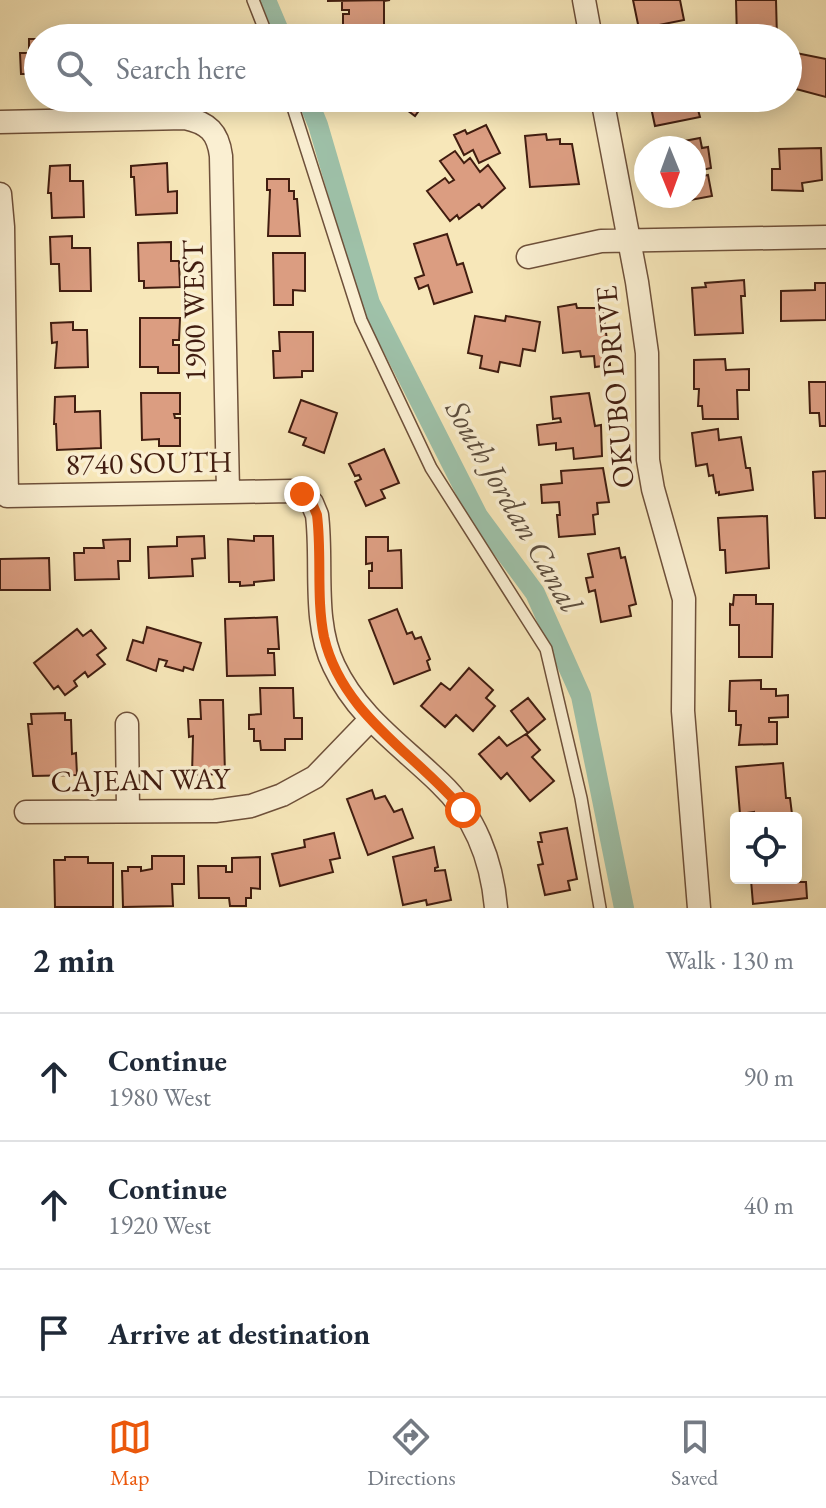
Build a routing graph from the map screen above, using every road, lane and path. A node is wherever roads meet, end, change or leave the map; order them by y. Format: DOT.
graph roads {
  1 [pos="253,0"];
  2 [pos="584,0"];
  3 [pos="262,24"];
  4 [pos="588,24"];
  5 [pos="294,112"];
  6 [pos="605,112"];
  7 [pos="0,122"];
  8 [pos="0,194"];
  9 [pos="826,237"];
  10 [pos="628,240"];
  11 [pos="528,257"];
  12 [pos="3,372"];
  13 [pos="228,491"];
  14 [pos="370,720"];
  15 [pos="127,724"];
  16 [pos="128,811"];
  17 [pos="26,812"];
  18 [pos="496,908"];
  19 [pos="600,908"];
  20 [pos="699,908"];
  1 -- 3 [label="lane"];
  2 -- 4 [label="street"];
  5 -- 19 [label="lane"];
  6 -- 10 [label="street, OKUBO DRIVE"];
  7 -- 13 [label="street, 1900 WEST"];
  8 -- 12 [label="street"];
  9 -- 10 [label="street"];
  10 -- 11 [label="street"];
  10 -- 20 [label="street, OKUBO DRIVE"];
  12 -- 13 [label="street, 8740 SOUTH"];
  13 -- 14 [label="street, 8740 SOUTH"];
  14 -- 16 [label="street, CAJEAN WAY"];
  14 -- 18 [label="street"];
  15 -- 16 [label="street"];
  16 -- 17 [label="street, CAJEAN WAY"];
}
